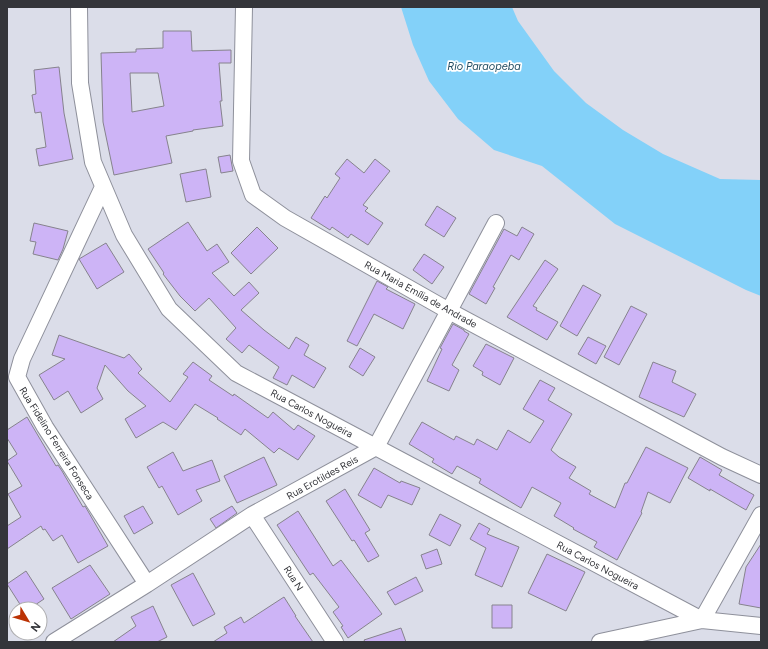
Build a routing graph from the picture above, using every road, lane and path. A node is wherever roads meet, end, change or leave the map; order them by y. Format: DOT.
graph roads {
  1 [pos="79,7"];
  2 [pos="244,7"];
  3 [pos="104,186"];
  4 [pos="496,223"];
  5 [pos="449,310"];
  6 [pos="376,447"];
  7 [pos="761,475"];
  8 [pos="252,515"];
  9 [pos="761,515"];
  10 [pos="147,584"];
  11 [pos="702,620"];
  12 [pos="761,626"];
  13 [pos="54,642"];
  14 [pos="335,642"];
  15 [pos="600,642"];
  1 -- 3 [label="street, Rua Carlos Nogueira"];
  2 -- 5 [label="street, Rua Maria Emília de Andrade"];
  3 -- 6 [label="street, Rua Carlos Nogueira"];
  3 -- 10 [label="street, Rua Fidelino Ferreira Fonseca"];
  4 -- 5 [label="street"];
  5 -- 6 [label="street"];
  5 -- 7 [label="street, Rua Maria Emília de Andrade"];
  6 -- 8 [label="street, Rua Erotildes Reis"];
  6 -- 11 [label="street, Rua Carlos Nogueira"];
  8 -- 10 [label="street, Rua Erotildes Reis"];
  8 -- 14 [label="street, Rua N"];
  9 -- 11 [label="street"];
  10 -- 13 [label="street, Rua Erotildes Reis"];
  11 -- 12 [label="street, Rua Carlos Nogueira"];
  11 -- 15 [label="street"];
}
